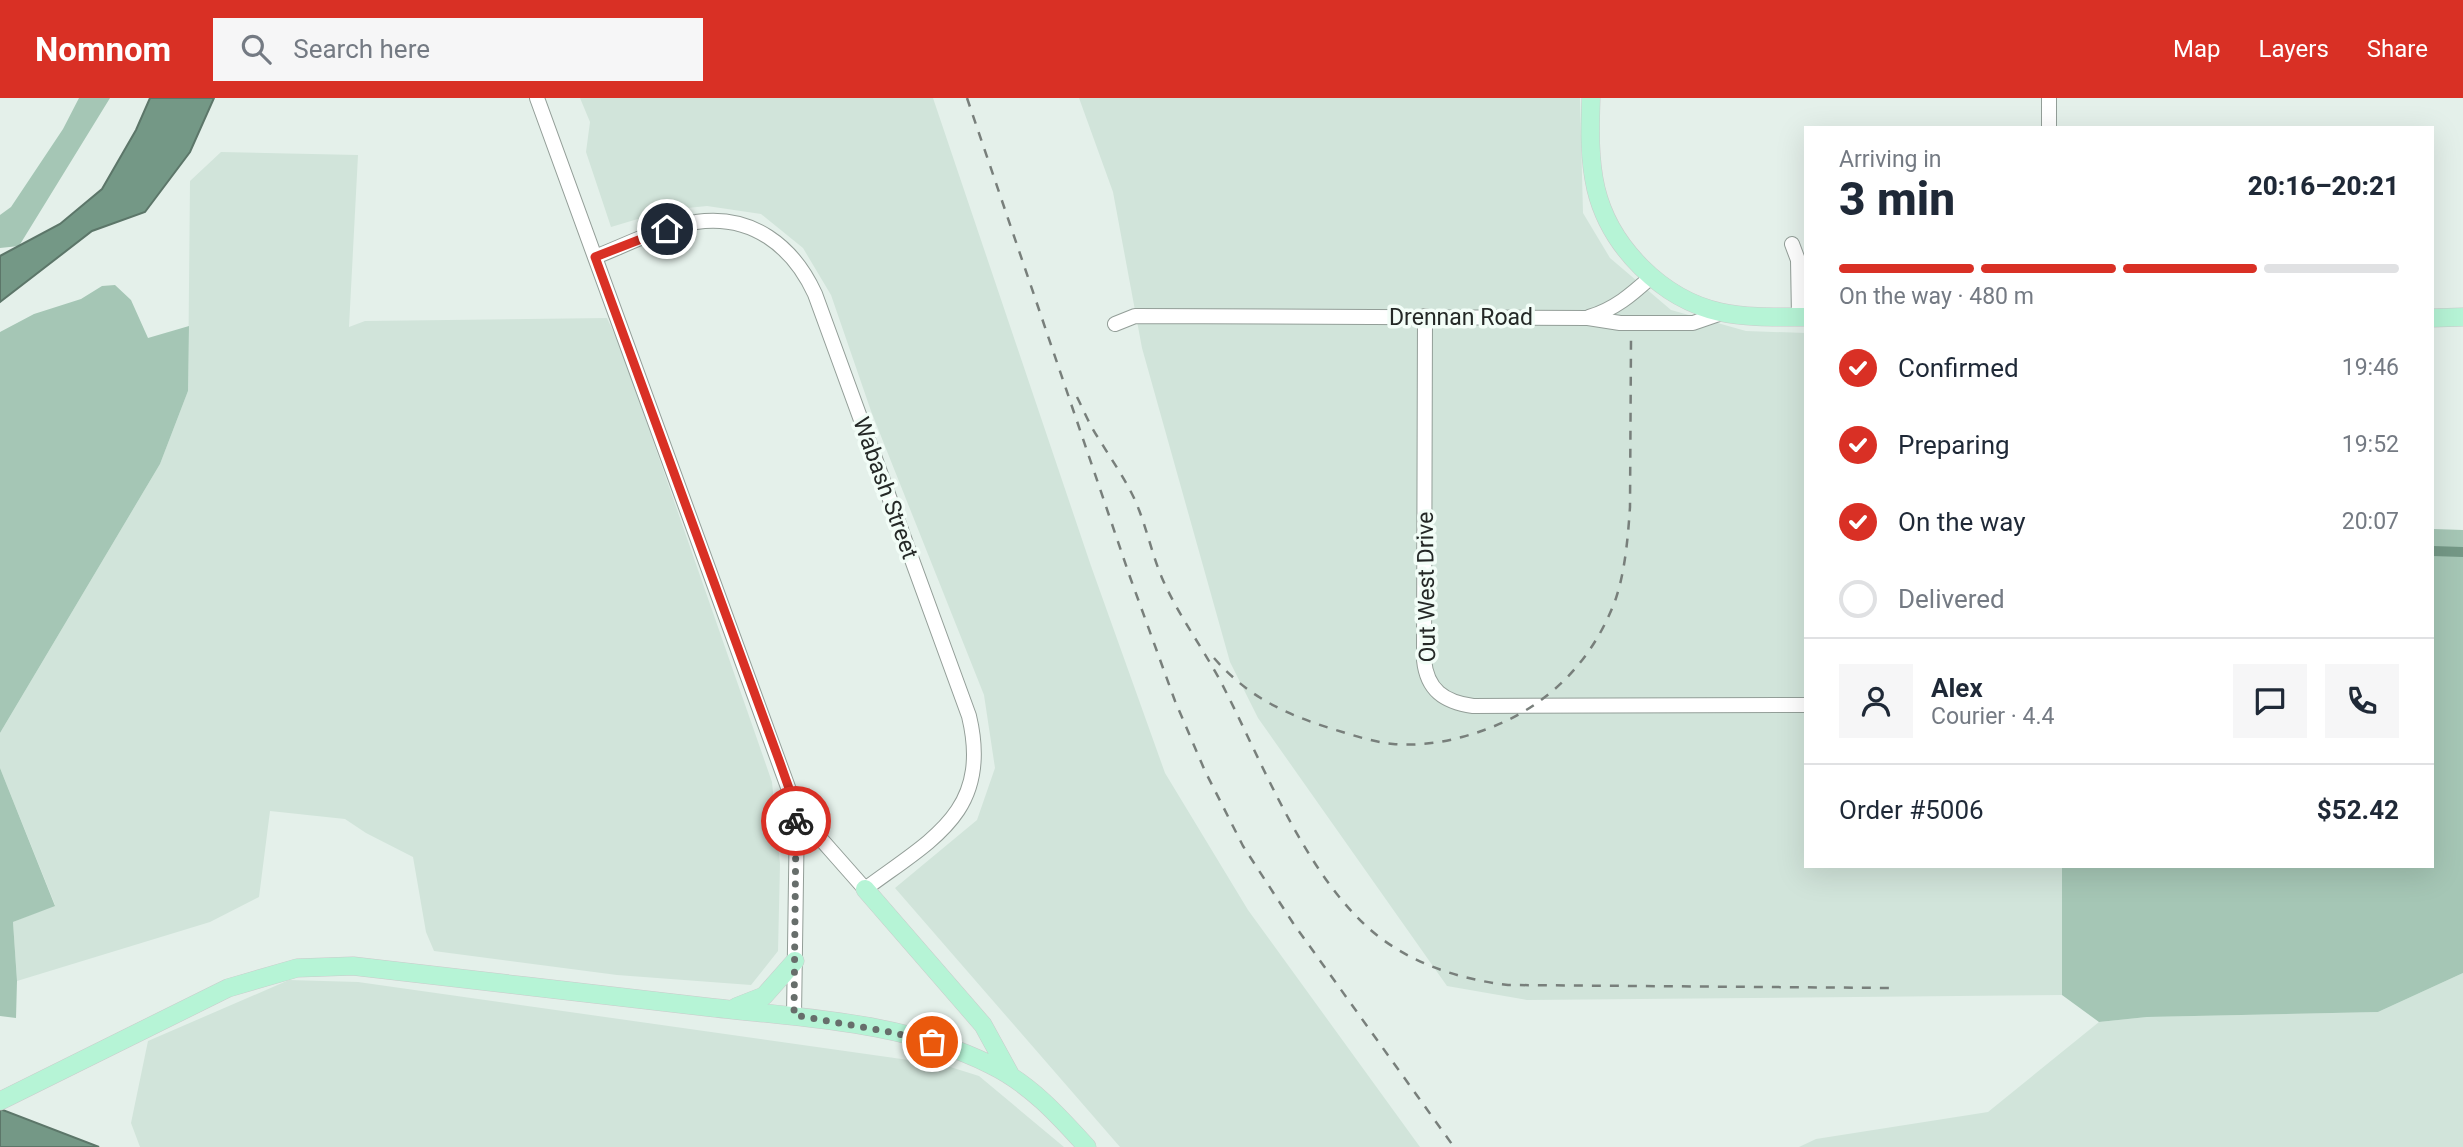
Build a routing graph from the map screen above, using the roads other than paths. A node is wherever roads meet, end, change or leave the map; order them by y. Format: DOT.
graph roads {
  1 [pos="537,98"];
  2 [pos="1591,98"];
  3 [pos="2049,98"];
  4 [pos="2049,126"];
  5 [pos="1792,244"];
  6 [pos="595,257"];
  7 [pos="1651,277"];
  8 [pos="1722,313"];
  9 [pos="1425,316"];
  10 [pos="1802,317"];
  11 [pos="2463,317"];
  12 [pos="1588,318"];
  13 [pos="2434,318"];
  14 [pos="1115,324"];
  15 [pos="1804,705"];
  16 [pos="797,811"];
  17 [pos="865,889"];
  18 [pos="795,961"];
  19 [pos="728,1009"];
  20 [pos="794,1015"];
  21 [pos="1012,1076"];
  22 [pos="5,1099"];
  23 [pos="1087,1147"];
  1 -- 6 [label="street"];
  2 -- 7 [label="main road"];
  3 -- 4 [label="street"];
  5 -- 10 [label="street"];
  6 -- 16 [label="street"];
  6 -- 17 [label="street, Wabash Street"];
  7 -- 8 [label="main road"];
  7 -- 12 [label="street"];
  8 -- 10 [label="main road, Drennan Road"];
  8 -- 12 [label="street, Drennan Road"];
  9 -- 12 [label="street, Drennan Road"];
  9 -- 14 [label="street, Drennan Road"];
  9 -- 15 [label="street, Out West Drive"];
  11 -- 13 [label="main road"];
  16 -- 17 [label="street"];
  16 -- 18 [label="street"];
  17 -- 21 [label="main road"];
  18 -- 19 [label="main road"];
  18 -- 20 [label="street"];
  19 -- 20 [label="main road"];
  19 -- 22 [label="main road"];
  20 -- 21 [label="main road"];
  21 -- 23 [label="main road"];
}
